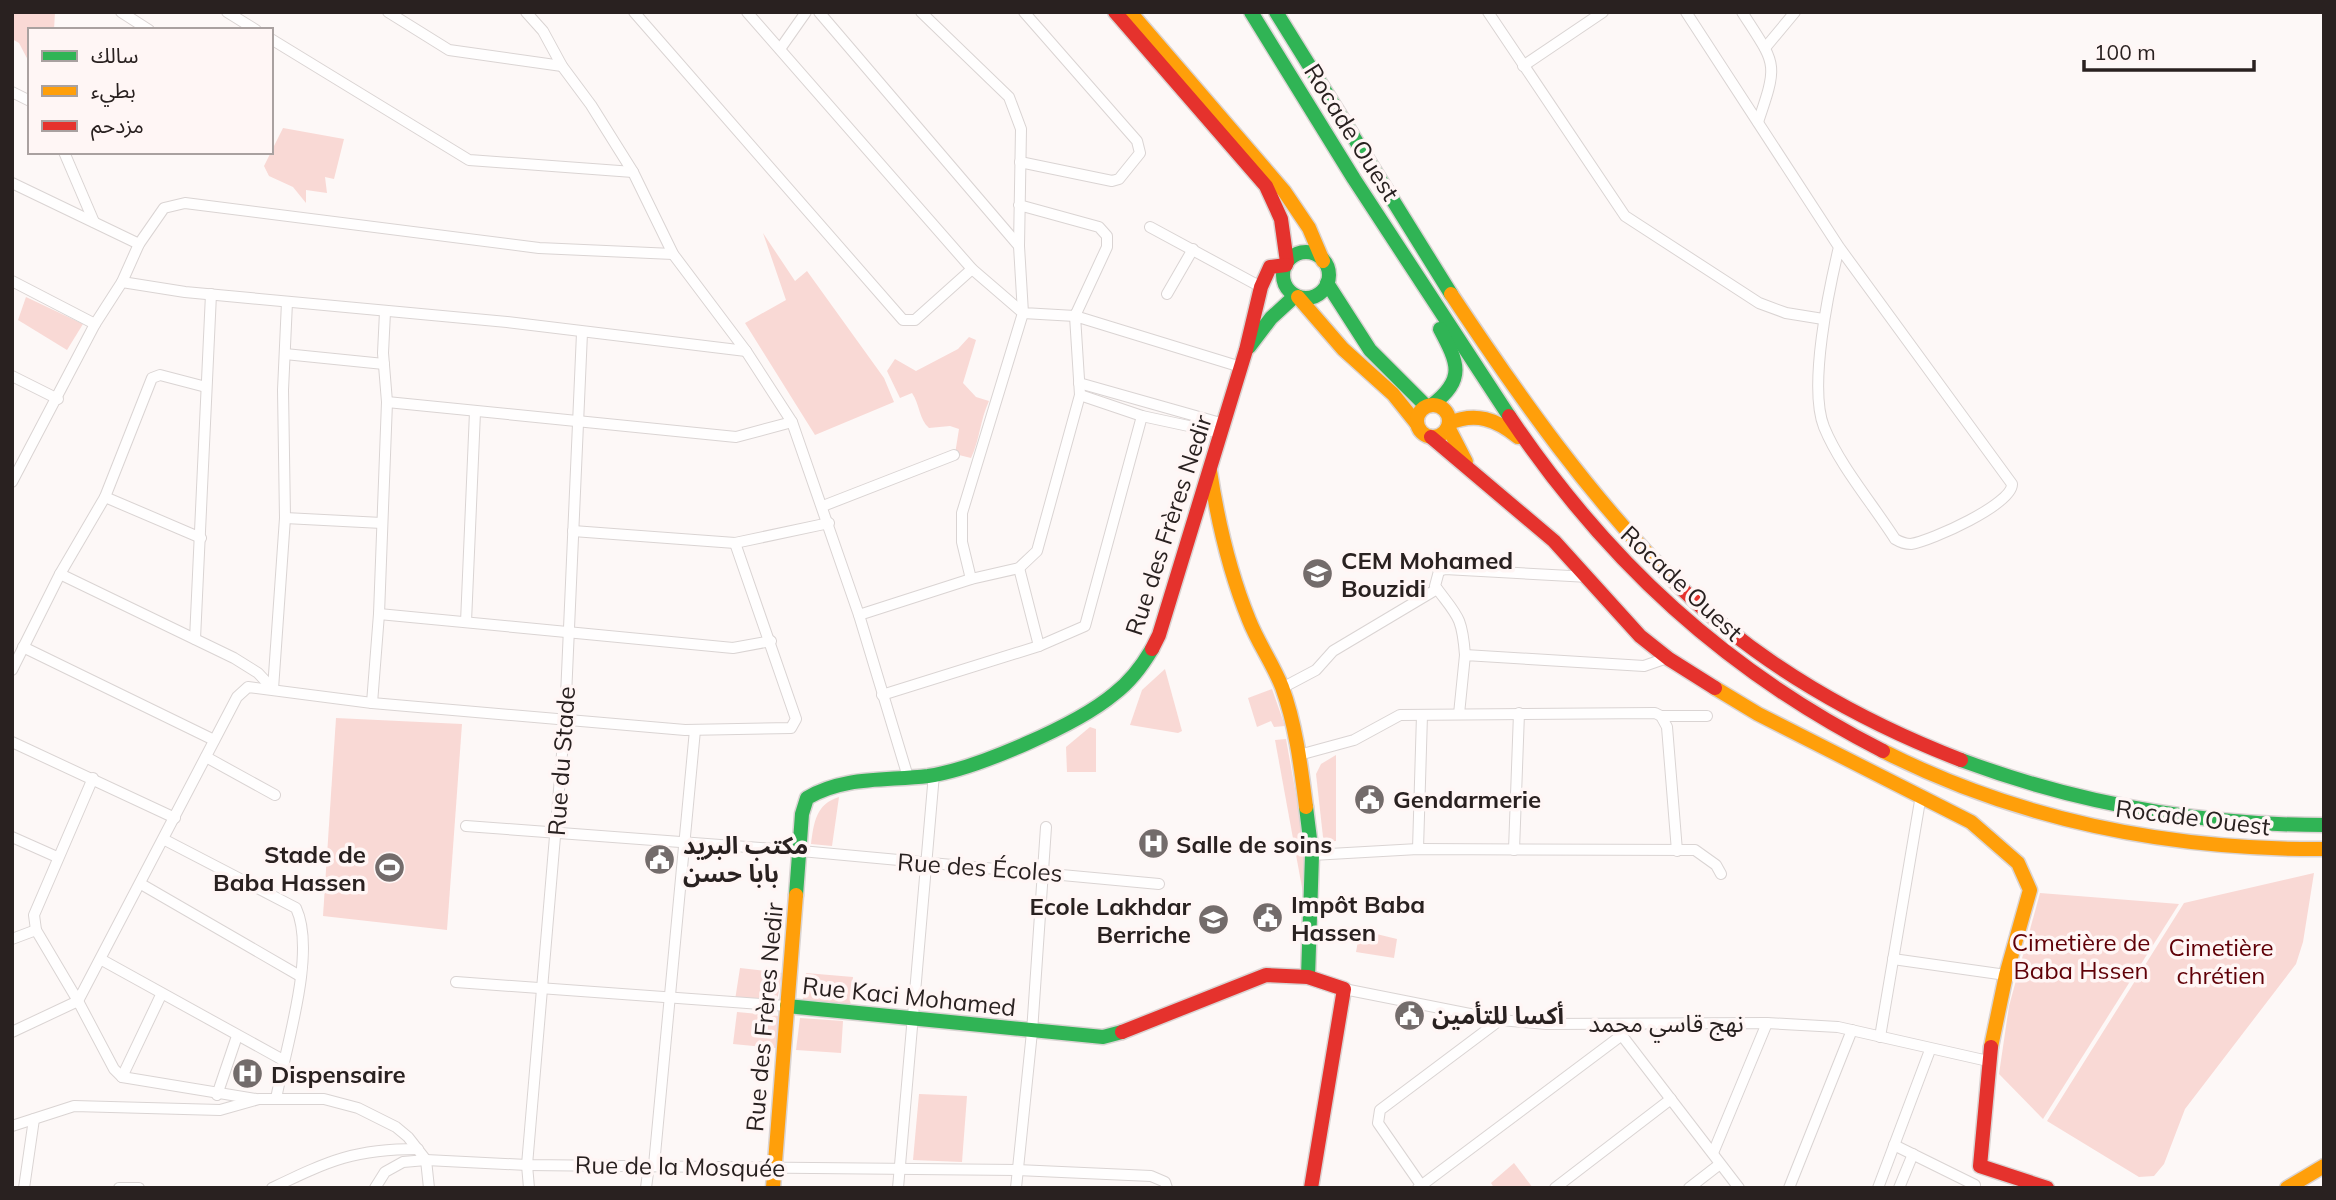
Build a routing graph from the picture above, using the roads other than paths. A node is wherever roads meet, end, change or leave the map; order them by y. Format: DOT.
graph roads {
  1 [pos="121,12"];
  2 [pos="227,12"];
  3 [pos="388,12"];
  4 [pos="526,12"];
  5 [pos="634,12"];
  6 [pos="747,12"];
  7 [pos="806,12"];
  8 [pos="819,12"];
  9 [pos="921,12"];
  10 [pos="1024,12"];
  11 [pos="1115,12"];
  12 [pos="1130,12"];
  13 [pos="1251,12"];
  14 [pos="1276,12"];
  15 [pos="1488,12"];
  16 [pos="1603,12"];
  17 [pos="1686,12"];
  18 [pos="1742,12"];
  19 [pos="1795,12"];
  20 [pos="146,28"];
  21 [pos="253,28"];
  22 [pos="273,40"];
  23 [pos="1765,48"];
  24 [pos="780,49"];
  25 [pos="562,66"];
  26 [pos="1523,66"];
  27 [pos="12,92"];
  28 [pos="28,99"];
  29 [pos="1758,121"];
  30 [pos="65,154"];
  31 [pos="1020,162"];
  32 [pos="633,172"];
  33 [pos="12,183"];
  34 [pos="1019,205"];
  35 [pos="94,222"];
  36 [pos="1150,227"];
  37 [pos="139,244"];
  38 [pos="1018,246"];
  39 [pos="1839,247"];
  40 [pos="1193,249"];
  41 [pos="673,254"];
  42 [pos="1323,261"];
  43 [pos="1287,263"];
  44 [pos="972,269"];
  45 [pos="12,281"];
  46 [pos="122,282"];
  47 [pos="1327,283"];
  48 [pos="1261,287"];
  49 [pos="211,294"];
  50 [pos="1167,294"];
  51 [pos="1297,296"];
  52 [pos="286,303"];
  53 [pos="1435,305"];
  54 [pos="385,312"];
  55 [pos="1023,313"];
  56 [pos="1075,316"];
  57 [pos="1823,319"];
  58 [pos="95,324"];
  59 [pos="582,333"];
  60 [pos="1247,350"];
  61 [pos="747,351"];
  62 [pos="285,354"];
  63 [pos="384,364"];
  64 [pos="1241,367"];
  65 [pos="12,376"];
  66 [pos="1079,383"];
  67 [pos="206,387"];
  68 [pos="1080,395"];
  69 [pos="58,399"];
  70 [pos="387,402"];
  71 [pos="1429,405"];
  72 [pos="475,412"];
  73 [pos="1142,416"];
  74 [pos="792,422"];
  75 [pos="578,423"];
  76 [pos="1417,424"];
  77 [pos="1449,425"];
  78 [pos="1222,429"];
  79 [pos="1431,437"];
  80 [pos="1530,448"];
  81 [pos="954,455"];
  82 [pos="1210,467"];
  83 [pos="1473,472"];
  84 [pos="12,482"];
  85 [pos="105,497"];
  86 [pos="823,506"];
  87 [pos="1196,509"];
  88 [pos="285,518"];
  89 [pos="382,523"];
  90 [pos="829,523"];
  91 [pos="1218,524"];
  92 [pos="573,531"];
  93 [pos="201,538"];
  94 [pos="735,543"];
  95 [pos="1019,568"];
  96 [pos="60,574"];
  97 [pos="1590,577"];
  98 [pos="971,579"];
  99 [pos="1437,589"];
  100 [pos="379,614"];
  101 [pos="859,615"];
  102 [pos="466,622"];
  103 [pos="568,631"];
  104 [pos="195,639"];
  105 [pos="771,641"];
  106 [pos="1039,646"];
  107 [pos="23,647"];
  108 [pos="1465,655"];
  109 [pos="1667,658"];
  110 [pos="13,668"];
  111 [pos="1282,688"];
  112 [pos="273,689"];
  113 [pos="882,695"];
  114 [pos="372,703"];
  115 [pos="1519,713"];
  116 [pos="1459,714"];
  117 [pos="1422,715"];
  118 [pos="1661,716"];
  119 [pos="1707,716"];
  120 [pos="565,719"];
  121 [pos="695,730"];
  122 [pos="214,740"];
  123 [pos="12,743"];
  124 [pos="1299,755"];
  125 [pos="206,757"];
  126 [pos="934,774"];
  127 [pos="908,777"];
  128 [pos="93,778"];
  129 [pos="275,795"];
  130 [pos="1921,795"];
  131 [pos="175,818"];
  132 [pos="2324,825"];
  133 [pos="466,826"];
  134 [pos="1046,827"];
  135 [pos="557,833"];
  136 [pos="13,837"];
  137 [pos="165,840"];
  138 [pos="684,842"];
  139 [pos="1418,849"];
  140 [pos="2324,849"];
  141 [pos="801,850"];
  142 [pos="1514,850"];
  143 [pos="1677,850"];
  144 [pos="1312,855"];
  145 [pos="57,857"];
  146 [pos="923,863"];
  147 [pos="1042,871"];
  148 [pos="1721,874"];
  149 [pos="141,884"];
  150 [pos="1159,884"];
  151 [pos="36,930"];
  152 [pos="12,939"];
  153 [pos="1894,959"];
  154 [pos="102,960"];
  155 [pos="2006,975"];
  156 [pos="300,976"];
  157 [pos="1308,977"];
  158 [pos="456,982"];
  159 [pos="540,989"];
  160 [pos="1344,989"];
  161 [pos="161,995"];
  162 [pos="664,997"];
  163 [pos="79,1001"];
  164 [pos="787,1006"];
  165 [pos="915,1019"];
  166 [pos="1500,1020"];
  167 [pos="1767,1023"];
  168 [pos="1613,1024"];
  169 [pos="1852,1030"];
  170 [pos="1032,1031"];
  171 [pos="12,1032"];
  172 [pos="1622,1035"];
  173 [pos="237,1036"];
  174 [pos="1880,1037"];
  175 [pos="1930,1050"];
  176 [pos="283,1060"];
  177 [pos="1988,1061"];
  178 [pos="122,1077"];
  179 [pos="217,1095"];
  180 [pos="258,1099"];
  181 [pos="276,1099"];
  182 [pos="1671,1099"];
  183 [pos="34,1119"];
  184 [pos="12,1126"];
  185 [pos="1894,1145"];
  186 [pos="418,1150"];
  187 [pos="1713,1153"];
  188 [pos="1913,1154"];
  189 [pos="426,1160"];
  190 [pos="1720,1164"];
  191 [pos="527,1165"];
  192 [pos="651,1165"];
  193 [pos="775,1166"];
  194 [pos="1980,1166"];
  195 [pos="2324,1166"];
  196 [pos="1017,1170"];
  197 [pos="899,1171"];
  198 [pos="2324,1174"];
  199 [pos="1419,1186"];
  200 [pos="1975,1186"];
  201 [pos="24,1188"];
  202 [pos="119,1188"];
  203 [pos="139,1188"];
  204 [pos="272,1188"];
  205 [pos="375,1188"];
  206 [pos="429,1188"];
  207 [pos="529,1188"];
  208 [pos="646,1188"];
  209 [pos="773,1188"];
  210 [pos="898,1188"];
  211 [pos="1016,1188"];
  212 [pos="1167,1188"];
  213 [pos="1311,1188"];
  214 [pos="1555,1188"];
  215 [pos="1689,1188"];
  216 [pos="1739,1188"];
  217 [pos="1789,1188"];
  218 [pos="1878,1188"];
  219 [pos="1899,1188"];
  220 [pos="2047,1188"];
  221 [pos="2287,1188"];
  222 [pos="2302,1188"];
  1 -- 20 [label="street"];
  2 -- 21 [label="street"];
  3 -- 25 [label="street"];
  4 -- 25 [label="street"];
  5 -- 44 [label="street"];
  6 -- 24 [label="street"];
  7 -- 24 [label="street"];
  8 -- 38 [label="street"];
  9 -- 31 [label="street"];
  10 -- 31 [label="street"];
  11 -- 43 [label="main road"];
  12 -- 42 [label="main road"];
  13 -- 53 [label="main road, Rocade Ouest"];
  14 -- 132 [label="main road, Rocade Ouest"];
  15 -- 26 [label="street"];
  16 -- 26 [label="street"];
  17 -- 29 [label="street"];
  18 -- 23 [label="street"];
  19 -- 23 [label="street"];
  22 -- 32 [label="street"];
  23 -- 29 [label="street"];
  24 -- 44 [label="street"];
  25 -- 32 [label="street"];
  26 -- 57 [label="street"];
  27 -- 28 [label="street"];
  29 -- 39 [label="street"];
  30 -- 35 [label="street"];
  31 -- 34 [label="street"];
  32 -- 41 [label="street"];
  33 -- 35 [label="street"];
  34 -- 38 [label="street"];
  34 -- 56 [label="street"];
  35 -- 37 [label="street"];
  36 -- 40 [label="street"];
  37 -- 41 [label="street"];
  37 -- 46 [label="street"];
  38 -- 55 [label="street"];
  39 -- 57 [label="street"];
  39 -- 57 [label="street"];
  40 -- 48 [label="street"];
  40 -- 50 [label="street"];
  41 -- 61 [label="street"];
  42 -- 43 [label="main road"];
  42 -- 47 [label="main road"];
  43 -- 48 [label="main road"];
  43 -- 51 [label="main road"];
  44 -- 55 [label="street"];
  45 -- 58 [label="street"];
  46 -- 49 [label="street"];
  46 -- 58 [label="street"];
  47 -- 51 [label="main road"];
  47 -- 71 [label="main road"];
  48 -- 60 [label="main road, Rue des Frères Nedir"];
  49 -- 52 [label="street"];
  49 -- 67 [label="street"];
  51 -- 60 [label="main road, Rue des Frères Nedir"];
  51 -- 76 [label="main road"];
  52 -- 54 [label="street"];
  52 -- 62 [label="street"];
  53 -- 71 [label="main road"];
  53 -- 80 [label="main road, Rocade Ouest"];
  54 -- 59 [label="street"];
  54 -- 63 [label="street"];
  55 -- 56 [label="street"];
  55 -- 98 [label="street"];
  56 -- 64 [label="street"];
  56 -- 66 [label="street"];
  58 -- 69 [label="street"];
  59 -- 61 [label="street"];
  59 -- 75 [label="street, Rue du Stade"];
  60 -- 64 [label="main road, Rue des Frères Nedir"];
  61 -- 74 [label="street"];
  62 -- 63 [label="street"];
  62 -- 88 [label="street"];
  63 -- 70 [label="street"];
  64 -- 78 [label="main road, Rue des Frères Nedir"];
  65 -- 69 [label="street"];
  66 -- 68 [label="street"];
  66 -- 78 [label="street"];
  67 -- 85 [label="street"];
  67 -- 93 [label="street"];
  68 -- 73 [label="street"];
  68 -- 95 [label="street"];
  69 -- 84 [label="street"];
  70 -- 72 [label="street"];
  70 -- 89 [label="street"];
  71 -- 76 [label="main road"];
  71 -- 77 [label="main road"];
  72 -- 75 [label="street"];
  72 -- 102 [label="street"];
  73 -- 78 [label="street"];
  73 -- 106 [label="street"];
  74 -- 75 [label="street"];
  74 -- 86 [label="street"];
  75 -- 92 [label="street, Rue du Stade"];
  76 -- 79 [label="main road"];
  77 -- 79 [label="main road"];
  77 -- 80 [label="main road"];
  77 -- 83 [label="main road"];
  78 -- 82 [label="main road, Rue des Frères Nedir"];
  79 -- 83 [label="main road"];
  80 -- 140 [label="main road, Rocade Ouest"];
  81 -- 86 [label="street"];
  82 -- 87 [label="main road, Rue des Frères Nedir"];
  82 -- 91 [label="main road"];
  83 -- 97 [label="main road"];
  85 -- 93 [label="street"];
  85 -- 96 [label="street"];
  86 -- 90 [label="street"];
  87 -- 91 [label="main road"];
  87 -- 126 [label="main road, Rue des Frères Nedir"];
  88 -- 89 [label="street"];
  88 -- 112 [label="street"];
  89 -- 100 [label="street"];
  90 -- 94 [label="street"];
  90 -- 101 [label="street"];
  91 -- 111 [label="main road"];
  92 -- 94 [label="street"];
  92 -- 103 [label="street, Rue du Stade"];
  93 -- 104 [label="street"];
  94 -- 105 [label="street"];
  95 -- 98 [label="street"];
  95 -- 106 [label="street"];
  96 -- 104 [label="street"];
  96 -- 107 [label="street"];
  97 -- 99 [label="street"];
  97 -- 109 [label="main road"];
  98 -- 101 [label="street"];
  99 -- 108 [label="street"];
  99 -- 111 [label="street"];
  100 -- 102 [label="street"];
  100 -- 114 [label="street"];
  101 -- 113 [label="street"];
  102 -- 103 [label="street"];
  103 -- 105 [label="street"];
  103 -- 120 [label="street, Rue du Stade"];
  104 -- 112 [label="street"];
  105 -- 121 [label="street"];
  106 -- 113 [label="street"];
  107 -- 110 [label="street"];
  107 -- 122 [label="street"];
  108 -- 109 [label="street"];
  108 -- 116 [label="street"];
  109 -- 130 [label="main road"];
  111 -- 124 [label="main road"];
  112 -- 114 [label="street"];
  112 -- 122 [label="street"];
  113 -- 127 [label="street"];
  114 -- 120 [label="street"];
  115 -- 116 [label="street"];
  115 -- 118 [label="street"];
  115 -- 142 [label="street"];
  116 -- 117 [label="street"];
  117 -- 124 [label="street"];
  117 -- 139 [label="street"];
  118 -- 119 [label="street"];
  118 -- 143 [label="street"];
  120 -- 121 [label="street"];
  120 -- 135 [label="street, Rue du Stade"];
  121 -- 138 [label="street"];
  122 -- 125 [label="street"];
  123 -- 128 [label="street"];
  124 -- 144 [label="main road"];
  125 -- 129 [label="street"];
  125 -- 131 [label="street"];
  126 -- 127 [label="main road, Rue des Frères Nedir"];
  126 -- 146 [label="street"];
  127 -- 141 [label="main road, Rue des Frères Nedir"];
  128 -- 131 [label="street"];
  128 -- 145 [label="street"];
  130 -- 153 [label="street"];
  130 -- 155 [label="main road"];
  131 -- 137 [label="street"];
  133 -- 135 [label="street, Rue des Écoles"];
  134 -- 147 [label="street"];
  135 -- 138 [label="street, Rue des Écoles"];
  135 -- 159 [label="street, Rue du Stade"];
  136 -- 145 [label="street"];
  137 -- 149 [label="street"];
  137 -- 156 [label="street"];
  138 -- 141 [label="street, Rue des Écoles"];
  138 -- 162 [label="street"];
  139 -- 142 [label="street"];
  139 -- 144 [label="street"];
  141 -- 146 [label="street, Rue des Écoles"];
  141 -- 164 [label="main road, Rue des Frères Nedir"];
  142 -- 143 [label="street"];
  143 -- 148 [label="street"];
  144 -- 157 [label="main road"];
  145 -- 151 [label="street"];
  146 -- 147 [label="street, Rue des Écoles"];
  146 -- 165 [label="street"];
  147 -- 150 [label="street, Rue des Écoles"];
  147 -- 170 [label="street"];
  149 -- 154 [label="street"];
  149 -- 156 [label="street"];
  151 -- 152 [label="street"];
  151 -- 163 [label="street"];
  153 -- 155 [label="street"];
  153 -- 174 [label="street"];
  154 -- 161 [label="street"];
  154 -- 163 [label="street"];
  155 -- 177 [label="main road"];
  156 -- 176 [label="street"];
  157 -- 160 [label="main road, Rue Kaci Mohamed"];
  157 -- 170 [label="main road, Rue Kaci Mohamed"];
  158 -- 159 [label="street, Rue Kaci Mohamed"];
  159 -- 162 [label="street, Rue Kaci Mohamed"];
  159 -- 191 [label="street, Rue du Stade"];
  160 -- 166 [label="street, نهج قاسي محمد"];
  160 -- 213 [label="main road"];
  161 -- 173 [label="street"];
  161 -- 178 [label="street"];
  162 -- 164 [label="street, Rue Kaci Mohamed"];
  162 -- 192 [label="street"];
  163 -- 171 [label="street"];
  163 -- 178 [label="street"];
  164 -- 165 [label="main road, Rue Kaci Mohamed"];
  164 -- 193 [label="main road, Rue des Frères Nedir"];
  165 -- 170 [label="main road, Rue Kaci Mohamed"];
  165 -- 197 [label="street"];
  166 -- 168 [label="street, نهج قاسي محمد"];
  166 -- 199 [label="street"];
  167 -- 168 [label="street, نهج قاسي محمد"];
  167 -- 169 [label="street, نهج قاسي محمد"];
  167 -- 187 [label="street"];
  168 -- 172 [label="street"];
  169 -- 174 [label="street, نهج قاسي محمد"];
  169 -- 217 [label="street"];
  170 -- 196 [label="street"];
  172 -- 182 [label="street"];
  172 -- 199 [label="street"];
  173 -- 176 [label="street"];
  173 -- 179 [label="street"];
  174 -- 175 [label="street, نهج قاسي محمد"];
  175 -- 177 [label="street, نهج قاسي محمد"];
  175 -- 185 [label="street"];
  176 -- 181 [label="street"];
  177 -- 194 [label="main road"];
  178 -- 179 [label="street"];
  179 -- 180 [label="street"];
  180 -- 181 [label="street"];
  180 -- 183 [label="street"];
  181 -- 186 [label="street"];
  182 -- 187 [label="street"];
  182 -- 214 [label="street"];
  183 -- 184 [label="street"];
  183 -- 201 [label="street"];
  185 -- 188 [label="street"];
  185 -- 218 [label="street"];
  186 -- 189 [label="street"];
  186 -- 204 [label="street"];
  187 -- 190 [label="street"];
  188 -- 200 [label="street"];
  188 -- 219 [label="street"];
  189 -- 191 [label="street, Rue de la Mosquée"];
  189 -- 205 [label="street, Rue de la Mosquée"];
  189 -- 206 [label="street"];
  190 -- 215 [label="street"];
  190 -- 216 [label="street"];
  191 -- 192 [label="street, Rue de la Mosquée"];
  191 -- 207 [label="street, Rue du Stade"];
  192 -- 193 [label="street, Rue de la Mosquée"];
  192 -- 208 [label="street"];
  193 -- 197 [label="street, Rue de la Mosquée"];
  193 -- 209 [label="main road, Rue des Frères Nedir"];
  194 -- 200 [label="street"];
  194 -- 220 [label="main road"];
  195 -- 221 [label="main road"];
  196 -- 197 [label="street, Rue de la Mosquée"];
  196 -- 211 [label="street"];
  196 -- 212 [label="street, Rue de la Mosquée"];
  197 -- 210 [label="street"];
  198 -- 222 [label="main road"];
  202 -- 203 [label="street"];
}
